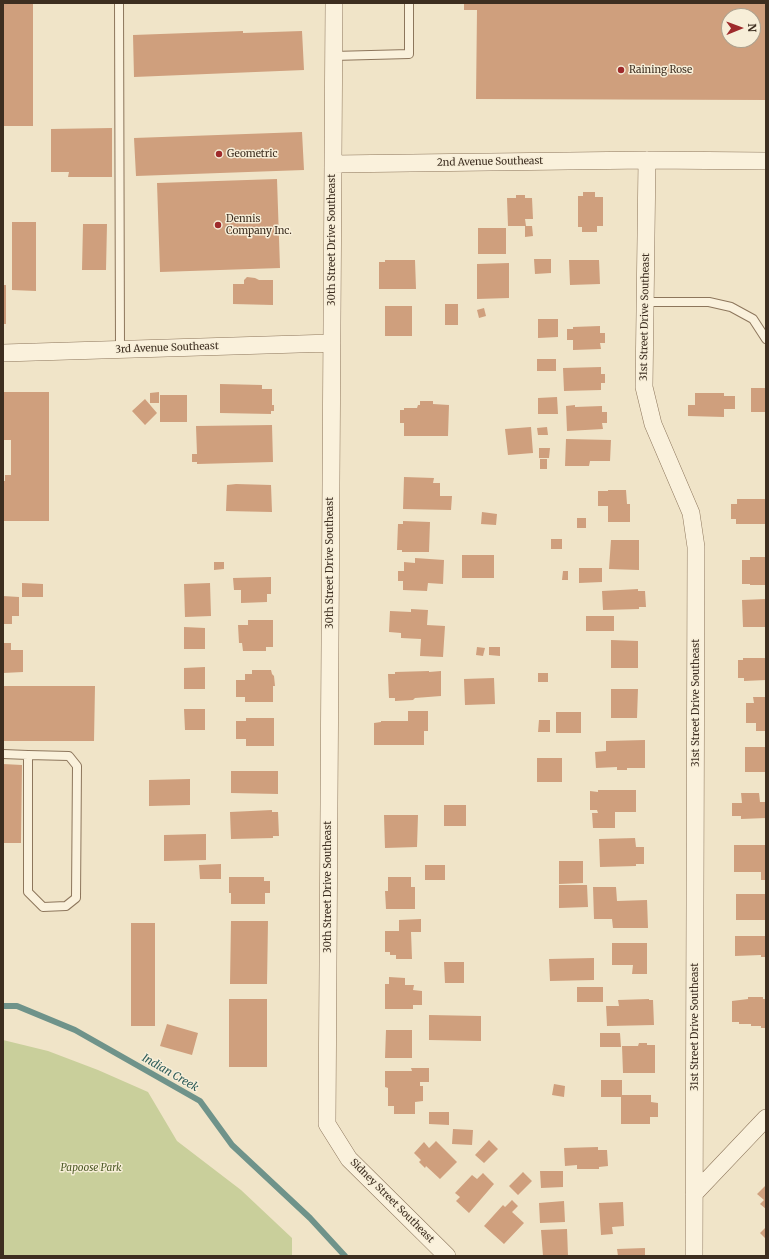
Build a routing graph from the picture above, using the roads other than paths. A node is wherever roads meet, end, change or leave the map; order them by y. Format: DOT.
graph roads {
  1 [pos="119,3"];
  2 [pos="334,3"];
  3 [pos="409,3"];
  4 [pos="333,56"];
  5 [pos="647,160"];
  6 [pos="766,161"];
  7 [pos="333,164"];
  8 [pos="645,302"];
  9 [pos="766,339"];
  10 [pos="332,344"];
  11 [pos="120,349"];
  12 [pos="3,353"];
  13 [pos="3,754"];
  14 [pos="28,755"];
  15 [pos="766,1118"];
  16 [pos="327,1124"];
  17 [pos="694,1194"];
  18 [pos="447,1256"];
  19 [pos="694,1256"];
  1 -- 11 [label="lane"];
  2 -- 4 [label="street, 30th Street Drive Southeast"];
  3 -- 4 [label="lane"];
  4 -- 7 [label="street, 30th Street Drive Southeast"];
  5 -- 6 [label="street, 2nd Avenue Southeast"];
  5 -- 7 [label="street, 2nd Avenue Southeast"];
  5 -- 8 [label="street, 31st Street Drive Southeast"];
  7 -- 10 [label="street, 30th Street Drive Southeast"];
  8 -- 9 [label="lane"];
  8 -- 17 [label="street, 31st Street Drive Southeast"];
  10 -- 11 [label="street, 3rd Avenue Southeast"];
  10 -- 16 [label="street, 30th Street Drive Southeast"];
  11 -- 12 [label="street, 3rd Avenue Southeast"];
  13 -- 14 [label="lane"];
  14 -- 14 [label="lane"];
  15 -- 17 [label="street"];
  16 -- 18 [label="street, Sidney Street Southeast"];
  17 -- 19 [label="street, 31st Street Drive Southeast"];
}
